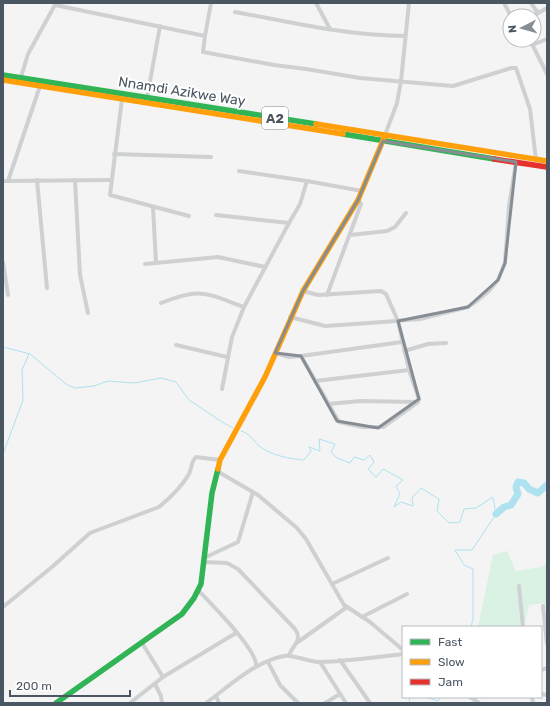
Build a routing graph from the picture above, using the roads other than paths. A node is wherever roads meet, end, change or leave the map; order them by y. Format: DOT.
graph roads {
  1 [pos="211,3"];
  2 [pos="316,3"];
  3 [pos="409,3"];
  4 [pos="55,4"];
  5 [pos="235,12"];
  6 [pos="160,26"];
  7 [pos="330,28"];
  8 [pos="206,36"];
  9 [pos="405,36"];
  10 [pos="533,48"];
  11 [pos="547,63"];
  12 [pos="541,64"];
  13 [pos="3,74"];
  14 [pos="547,74"];
  15 [pos="21,77"];
  16 [pos="3,80"];
  17 [pos="401,81"];
  18 [pos="40,86"];
  19 [pos="147,98"];
  20 [pos="122,99"];
  21 [pos="385,135"];
  22 [pos="383,141"];
  23 [pos="114,154"];
  24 [pos="211,157"];
  25 [pos="547,161"];
  26 [pos="516,162"];
  27 [pos="536,162"];
  28 [pos="547,166"];
  29 [pos="239,171"];
  30 [pos="37,180"];
  31 [pos="75,180"];
  32 [pos="110,180"];
  33 [pos="5,181"];
  34 [pos="307,181"];
  35 [pos="362,191"];
  36 [pos="358,200"];
  37 [pos="153,207"];
  38 [pos="406,213"];
  39 [pos="216,215"];
  40 [pos="189,216"];
  41 [pos="289,223"];
  42 [pos="350,235"];
  43 [pos="3,262"];
  44 [pos="156,263"];
  45 [pos="146,264"];
  46 [pos="265,267"];
  47 [pos="46,288"];
  48 [pos="303,291"];
  49 [pos="8,295"];
  50 [pos="327,295"];
  51 [pos="161,303"];
  52 [pos="244,307"];
  53 [pos="88,314"];
  54 [pos="290,317"];
  55 [pos="398,321"];
  56 [pos="402,342"];
  57 [pos="446,343"];
  58 [pos="176,344"];
  59 [pos="404,351"];
  60 [pos="275,353"];
  61 [pos="301,356"];
  62 [pos="227,357"];
  63 [pos="409,370"];
  64 [pos="314,381"];
  65 [pos="222,389"];
  66 [pos="418,402"];
  67 [pos="328,404"];
  68 [pos="220,460"];
  69 [pos="217,471"];
  70 [pos="253,492"];
  71 [pos="388,558"];
  72 [pos="203,560"];
  73 [pos="332,584"];
  74 [pos="518,586"];
  75 [pos="198,590"];
  76 [pos="407,594"];
  77 [pos="543,606"];
  78 [pos="346,607"];
  79 [pos="3,608"];
  80 [pos="362,617"];
  81 [pos="523,626"];
  82 [pos="236,633"];
  83 [pos="298,642"];
  84 [pos="142,643"];
  85 [pos="547,644"];
  86 [pos="402,649"];
  87 [pos="402,654"];
  88 [pos="289,655"];
  89 [pos="340,660"];
  90 [pos="268,662"];
  91 [pos="320,662"];
  92 [pos="256,666"];
  93 [pos="163,678"];
  94 [pos="155,684"];
  95 [pos="340,694"];
  96 [pos="216,696"];
  97 [pos="56,703"];
  98 [pos="130,703"];
  99 [pos="162,703"];
  100 [pos="206,703"];
  101 [pos="219,703"];
  102 [pos="298,703"];
  103 [pos="325,703"];
  104 [pos="346,703"];
  105 [pos="370,703"];
  1 -- 8 [label="street"];
  2 -- 7 [label="street"];
  3 -- 9 [label="street"];
  4 -- 6 [label="street"];
  4 -- 15 [label="street"];
  5 -- 7 [label="street"];
  6 -- 8 [label="street"];
  6 -- 19 [label="street"];
  7 -- 9 [label="street"];
  8 -- 17 [label="street"];
  9 -- 17 [label="street"];
  10 -- 12 [label="street"];
  11 -- 12 [label="street"];
  12 -- 14 [label="street"];
  13 -- 15 [label="main road, Nnamdi Azikwe Way / A2"];
  15 -- 19 [label="main road, Nnamdi Azikwe Way / A2"];
  16 -- 18 [label="main road, Nnamdi Azikwe Way / A2"];
  17 -- 21 [label="street"];
  17 -- 27 [label="street"];
  18 -- 20 [label="main road, Nnamdi Azikwe Way / A2"];
  18 -- 33 [label="street"];
  19 -- 21 [label="main road, Nnamdi Azikwe Way / A2"];
  20 -- 22 [label="main road, Nnamdi Azikwe Way / A2"];
  20 -- 23 [label="street"];
  21 -- 22 [label="main road"];
  21 -- 27 [label="main road, Nnamdi Azikwe Way / A2"];
  22 -- 26 [label="main road, Nnamdi Azikwe Way / A2"];
  22 -- 35 [label="main road"];
  23 -- 24 [label="street"];
  23 -- 32 [label="street"];
  25 -- 27 [label="main road, Nnamdi Azikwe Way / A2"];
  26 -- 27 [label="main road, Nnamdi Azikwe Way / A2"];
  26 -- 55 [label="street"];
  27 -- 28 [label="main road, Nnamdi Azikwe Way / A2"];
  29 -- 34 [label="street"];
  30 -- 31 [label="street"];
  30 -- 33 [label="street"];
  30 -- 47 [label="street"];
  31 -- 32 [label="street"];
  31 -- 53 [label="street"];
  32 -- 37 [label="street"];
  34 -- 35 [label="street"];
  34 -- 41 [label="street"];
  35 -- 36 [label="main road"];
  36 -- 42 [label="street"];
  36 -- 48 [label="main road"];
  37 -- 40 [label="street"];
  37 -- 44 [label="street"];
  38 -- 42 [label="street"];
  39 -- 41 [label="street"];
  41 -- 46 [label="street"];
  42 -- 50 [label="street"];
  43 -- 49 [label="street"];
  44 -- 45 [label="street"];
  44 -- 46 [label="street"];
  46 -- 52 [label="street"];
  48 -- 50 [label="street"];
  48 -- 54 [label="main road"];
  50 -- 55 [label="street"];
  51 -- 52 [label="street"];
  52 -- 62 [label="street"];
  54 -- 55 [label="street"];
  54 -- 60 [label="main road"];
  55 -- 56 [label="street"];
  56 -- 59 [label="street"];
  56 -- 61 [label="street"];
  57 -- 59 [label="street"];
  58 -- 62 [label="street"];
  59 -- 63 [label="street"];
  60 -- 61 [label="street"];
  60 -- 68 [label="main road"];
  61 -- 64 [label="street"];
  62 -- 65 [label="street"];
  63 -- 64 [label="street"];
  63 -- 66 [label="street"];
  64 -- 67 [label="street"];
  66 -- 67 [label="street"];
  66 -- 67 [label="street"];
  68 -- 69 [label="main road"];
  68 -- 79 [label="street"];
  69 -- 70 [label="street"];
  69 -- 72 [label="main road"];
  70 -- 72 [label="street"];
  70 -- 73 [label="street"];
  71 -- 73 [label="street"];
  72 -- 75 [label="main road"];
  72 -- 83 [label="street"];
  73 -- 78 [label="street"];
  74 -- 81 [label="street"];
  75 -- 82 [label="street"];
  75 -- 84 [label="main road"];
  76 -- 80 [label="street"];
  77 -- 85 [label="street"];
  78 -- 80 [label="street"];
  78 -- 83 [label="street"];
  80 -- 86 [label="street"];
  82 -- 92 [label="street"];
  82 -- 93 [label="street"];
  83 -- 88 [label="street"];
  84 -- 93 [label="street"];
  84 -- 97 [label="main road"];
  87 -- 89 [label="street"];
  88 -- 90 [label="street"];
  88 -- 91 [label="street"];
  89 -- 91 [label="street"];
  89 -- 105 [label="street"];
  90 -- 92 [label="street"];
  90 -- 102 [label="street"];
  91 -- 95 [label="street"];
  92 -- 96 [label="street"];
  93 -- 94 [label="street"];
  94 -- 98 [label="street"];
  94 -- 99 [label="street"];
  95 -- 103 [label="street"];
  95 -- 104 [label="street"];
  96 -- 100 [label="street"];
  96 -- 101 [label="street"];
}
